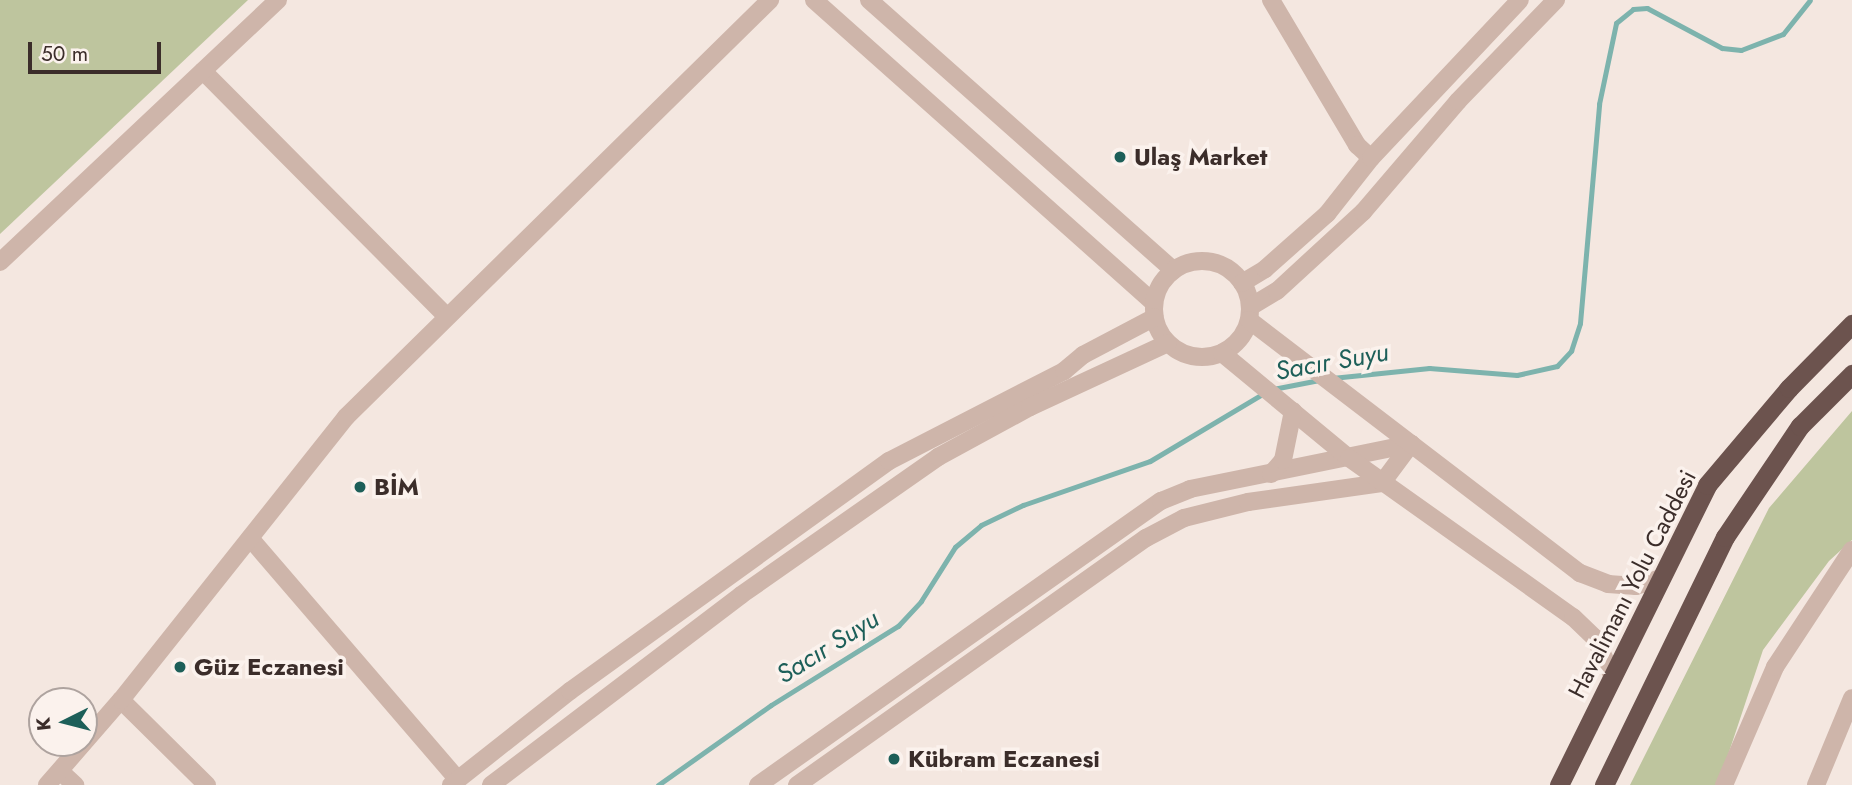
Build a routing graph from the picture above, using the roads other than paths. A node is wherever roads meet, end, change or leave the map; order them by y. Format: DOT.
graph roads {
  1 [pos="278,0"];
  2 [pos="769,0"];
  3 [pos="814,0"];
  4 [pos="869,0"];
  5 [pos="1271,0"];
  6 [pos="1520,0"];
  7 [pos="1556,0"];
  8 [pos="203,71"];
  9 [pos="1371,158"];
  10 [pos="0,262"];
  11 [pos="1173,270"];
  12 [pos="1242,283"];
  13 [pos="1155,310"];
  14 [pos="1250,313"];
  15 [pos="445,315"];
  16 [pos="1852,324"];
  17 [pos="1168,343"];
  18 [pos="1222,353"];
  19 [pos="1852,374"];
  20 [pos="1293,411"];
  21 [pos="1410,444"];
  22 [pos="1349,458"];
  23 [pos="1271,474"];
  24 [pos="1382,483"];
  25 [pos="250,538"];
  26 [pos="1852,550"];
  27 [pos="1661,578"];
  28 [pos="1612,675"];
  29 [pos="1852,698"];
  30 [pos="121,700"];
  31 [pos="60,771"];
  32 [pos="454,782"];
  33 [pos="47,785"];
  34 [pos="75,785"];
  35 [pos="207,785"];
  36 [pos="491,785"];
  37 [pos="758,785"];
  38 [pos="797,785"];
  39 [pos="1559,785"];
  40 [pos="1605,785"];
  41 [pos="1724,785"];
  42 [pos="1816,785"];
  1 -- 8 [label="street"];
  2 -- 15 [label="street"];
  3 -- 13 [label="street"];
  4 -- 11 [label="street"];
  5 -- 9 [label="street"];
  6 -- 9 [label="street"];
  7 -- 14 [label="street"];
  8 -- 10 [label="street"];
  8 -- 15 [label="street"];
  9 -- 12 [label="street"];
  11 -- 12 [label="street"];
  11 -- 13 [label="street"];
  12 -- 14 [label="street"];
  13 -- 17 [label="street"];
  13 -- 32 [label="street"];
  14 -- 18 [label="street"];
  14 -- 21 [label="street"];
  15 -- 25 [label="street"];
  16 -- 27 [label="highway, Havalimanı Yolu Caddesi"];
  17 -- 18 [label="street"];
  17 -- 36 [label="street"];
  18 -- 20 [label="street"];
  19 -- 40 [label="highway"];
  20 -- 22 [label="street"];
  20 -- 23 [label="street"];
  21 -- 22 [label="street"];
  21 -- 24 [label="street"];
  21 -- 27 [label="street"];
  22 -- 23 [label="street"];
  22 -- 24 [label="street"];
  23 -- 37 [label="street"];
  24 -- 28 [label="street"];
  24 -- 38 [label="street"];
  25 -- 30 [label="street"];
  25 -- 32 [label="street"];
  26 -- 41 [label="street"];
  27 -- 28 [label="highway, Havalimanı Yolu Caddesi"];
  28 -- 39 [label="highway, Havalimanı Yolu Caddesi"];
  29 -- 42 [label="street"];
  30 -- 31 [label="street"];
  30 -- 35 [label="street"];
  31 -- 33 [label="street"];
  31 -- 34 [label="street"];
}
